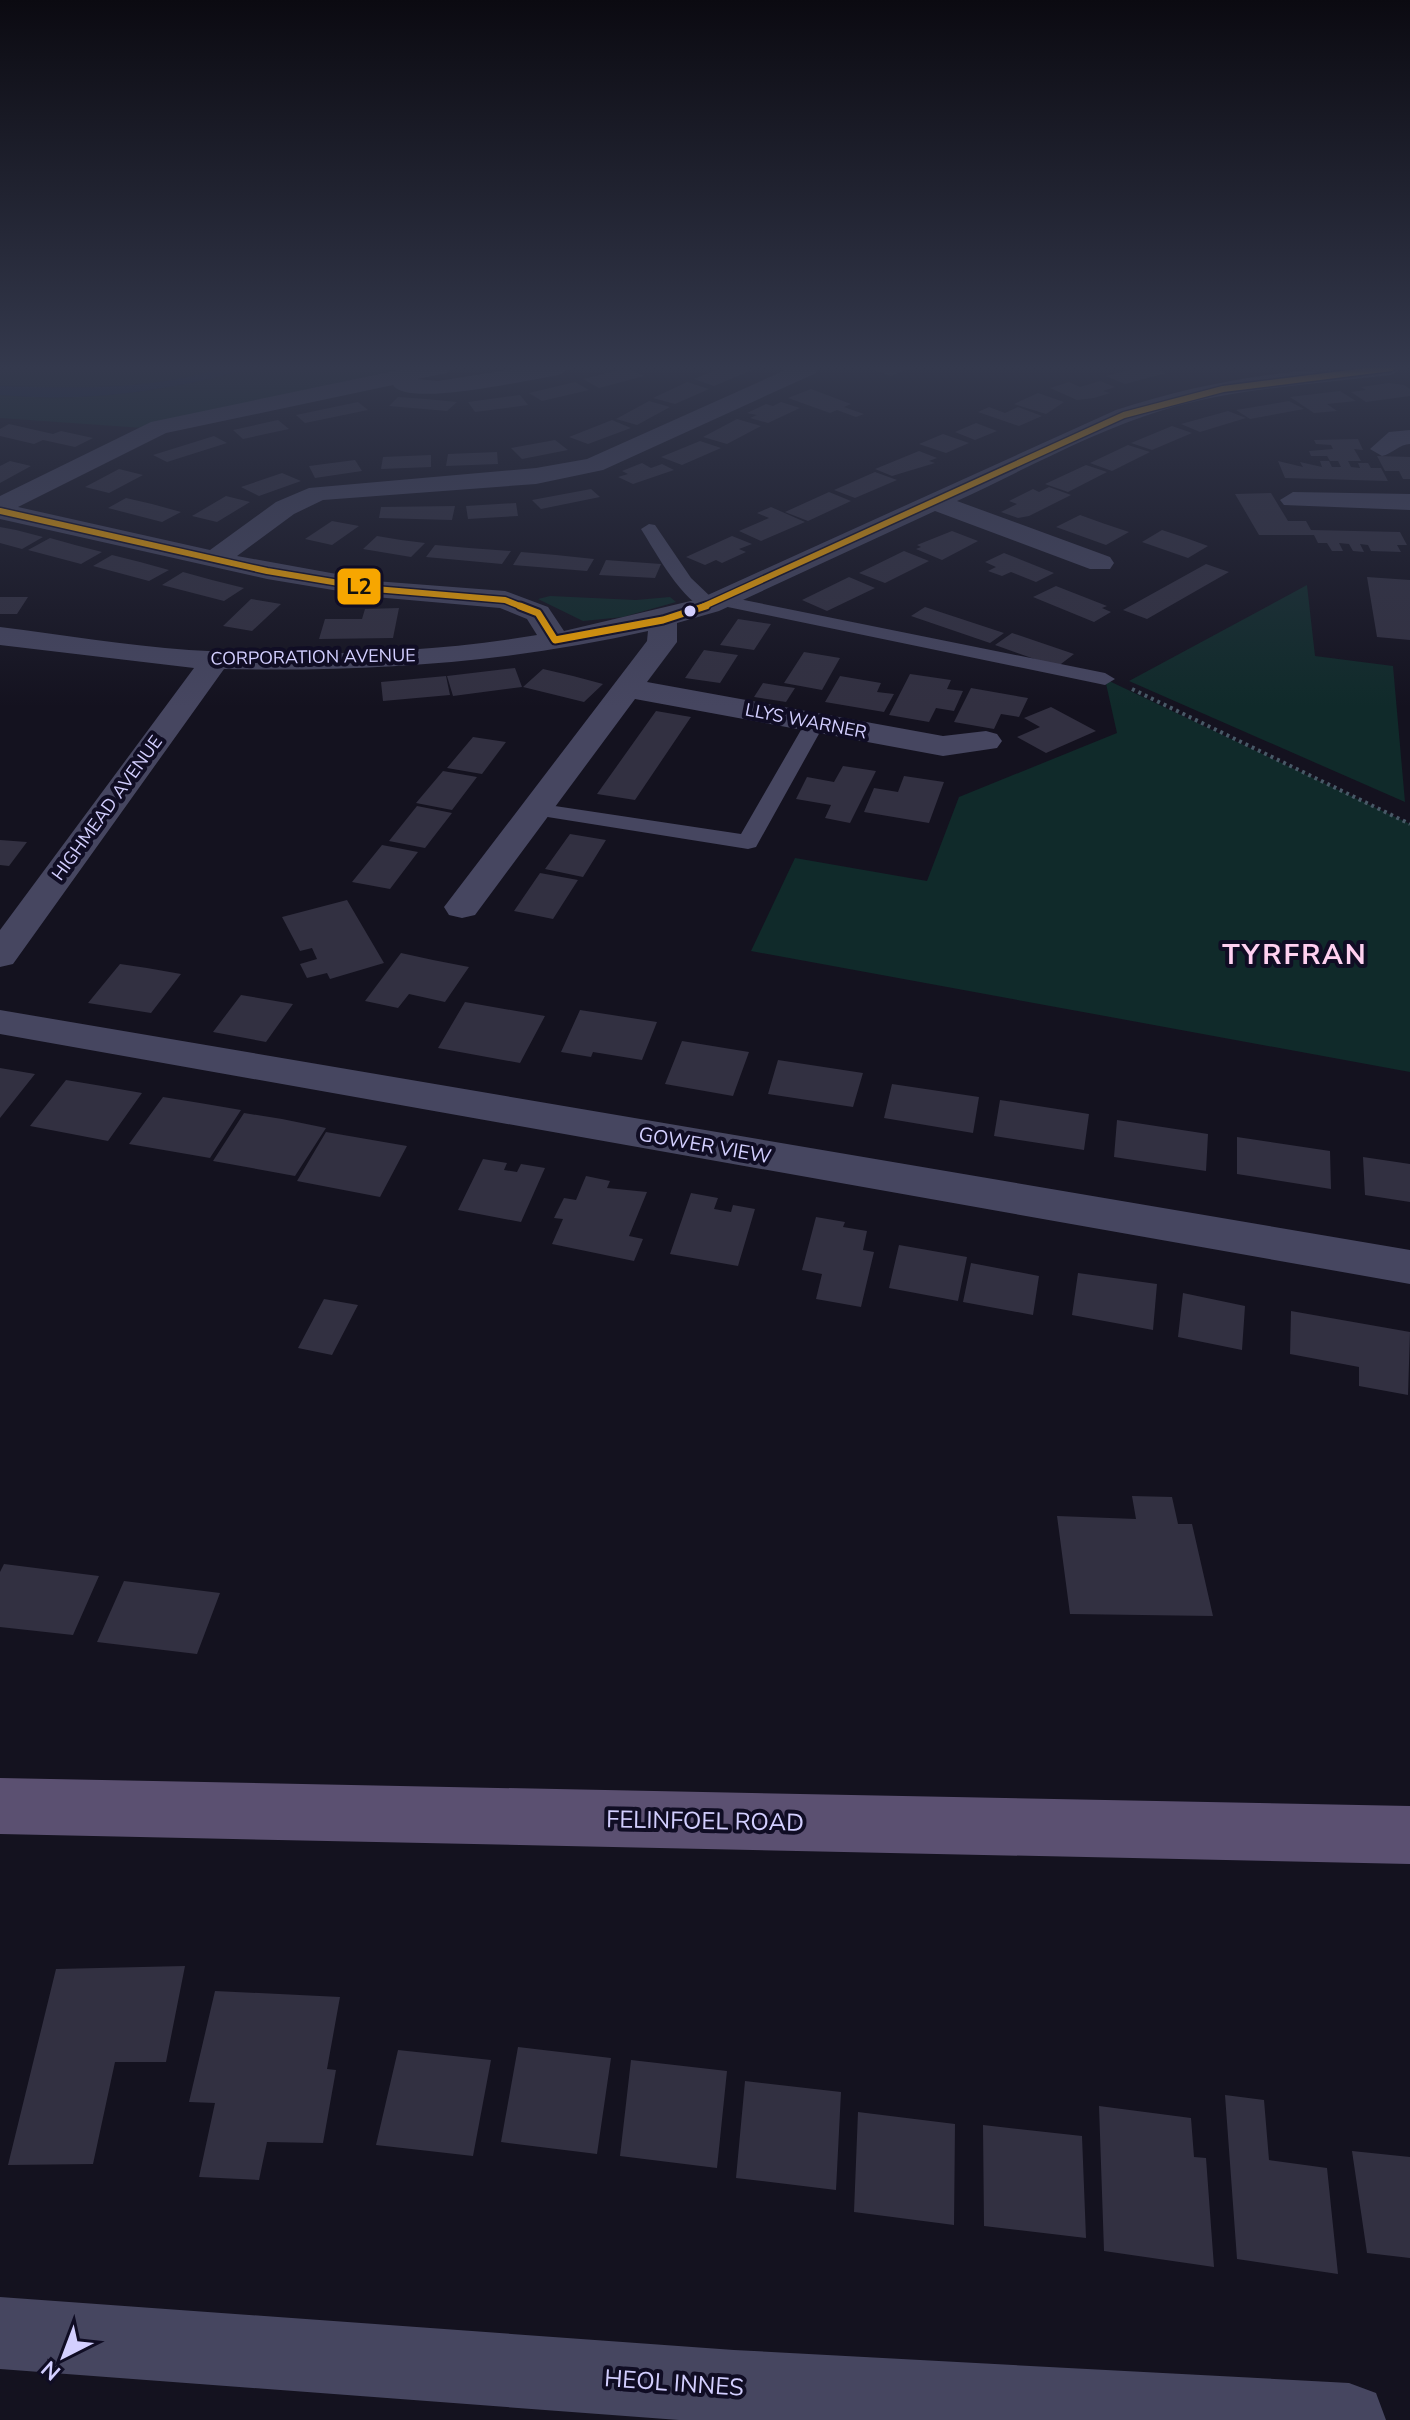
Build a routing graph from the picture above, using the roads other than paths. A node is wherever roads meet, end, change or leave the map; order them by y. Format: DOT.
graph roads {
  1 [pos="53,481"];
  2 [pos="473,481"];
  3 [pos="981,481"];
  4 [pos="1293,500"];
  5 [pos="935,502"];
  6 [pos="1410,502"];
  7 [pos="0,508"];
  8 [pos="649,529"];
  9 [pos="213,561"];
  10 [pos="1100,563"];
  11 [pos="714,602"];
  12 [pos="663,620"];
  13 [pos="0,636"];
  14 [pos="555,640"];
  15 [pos="215,660"];
  16 [pos="1105,679"];
  17 [pos="628,688"];
  18 [pos="815,723"];
  19 [pos="986,741"];
  20 [pos="535,809"];
  21 [pos="462,907"];
  22 [pos="0,956"];
  23 [pos="0,1022"];
  24 [pos="1410,1267"];
  25 [pos="0,1806"];
  26 [pos="1410,1835"];
  27 [pos="0,2333"];
  28 [pos="736,2404"];
  29 [pos="1349,2420"];
  1 -- 7 [label="street"];
  2 -- 9 [label="street"];
  3 -- 5 [label="street, CORPORATION AVENUE"];
  4 -- 6 [label="street"];
  5 -- 10 [label="street"];
  5 -- 11 [label="street, CORPORATION AVENUE"];
  7 -- 9 [label="street"];
  8 -- 11 [label="lane"];
  9 -- 14 [label="street"];
  11 -- 12 [label="street, CORPORATION AVENUE"];
  11 -- 16 [label="lane"];
  12 -- 14 [label="street, CORPORATION AVENUE"];
  12 -- 17 [label="street"];
  13 -- 15 [label="street, CORPORATION AVENUE"];
  14 -- 15 [label="street, CORPORATION AVENUE"];
  15 -- 22 [label="street, HIGHMEAD AVENUE"];
  17 -- 18 [label="street, LLYS WARNER"];
  17 -- 20 [label="street"];
  18 -- 19 [label="street, LLYS WARNER"];
  18 -- 20 [label="lane"];
  20 -- 21 [label="street"];
  23 -- 24 [label="street, GOWER VIEW"];
  25 -- 26 [label="main road, FELINFOEL ROAD"];
  27 -- 28 [label="street, HEOL INNES"];
  28 -- 29 [label="street, HEOL INNES"];
}
